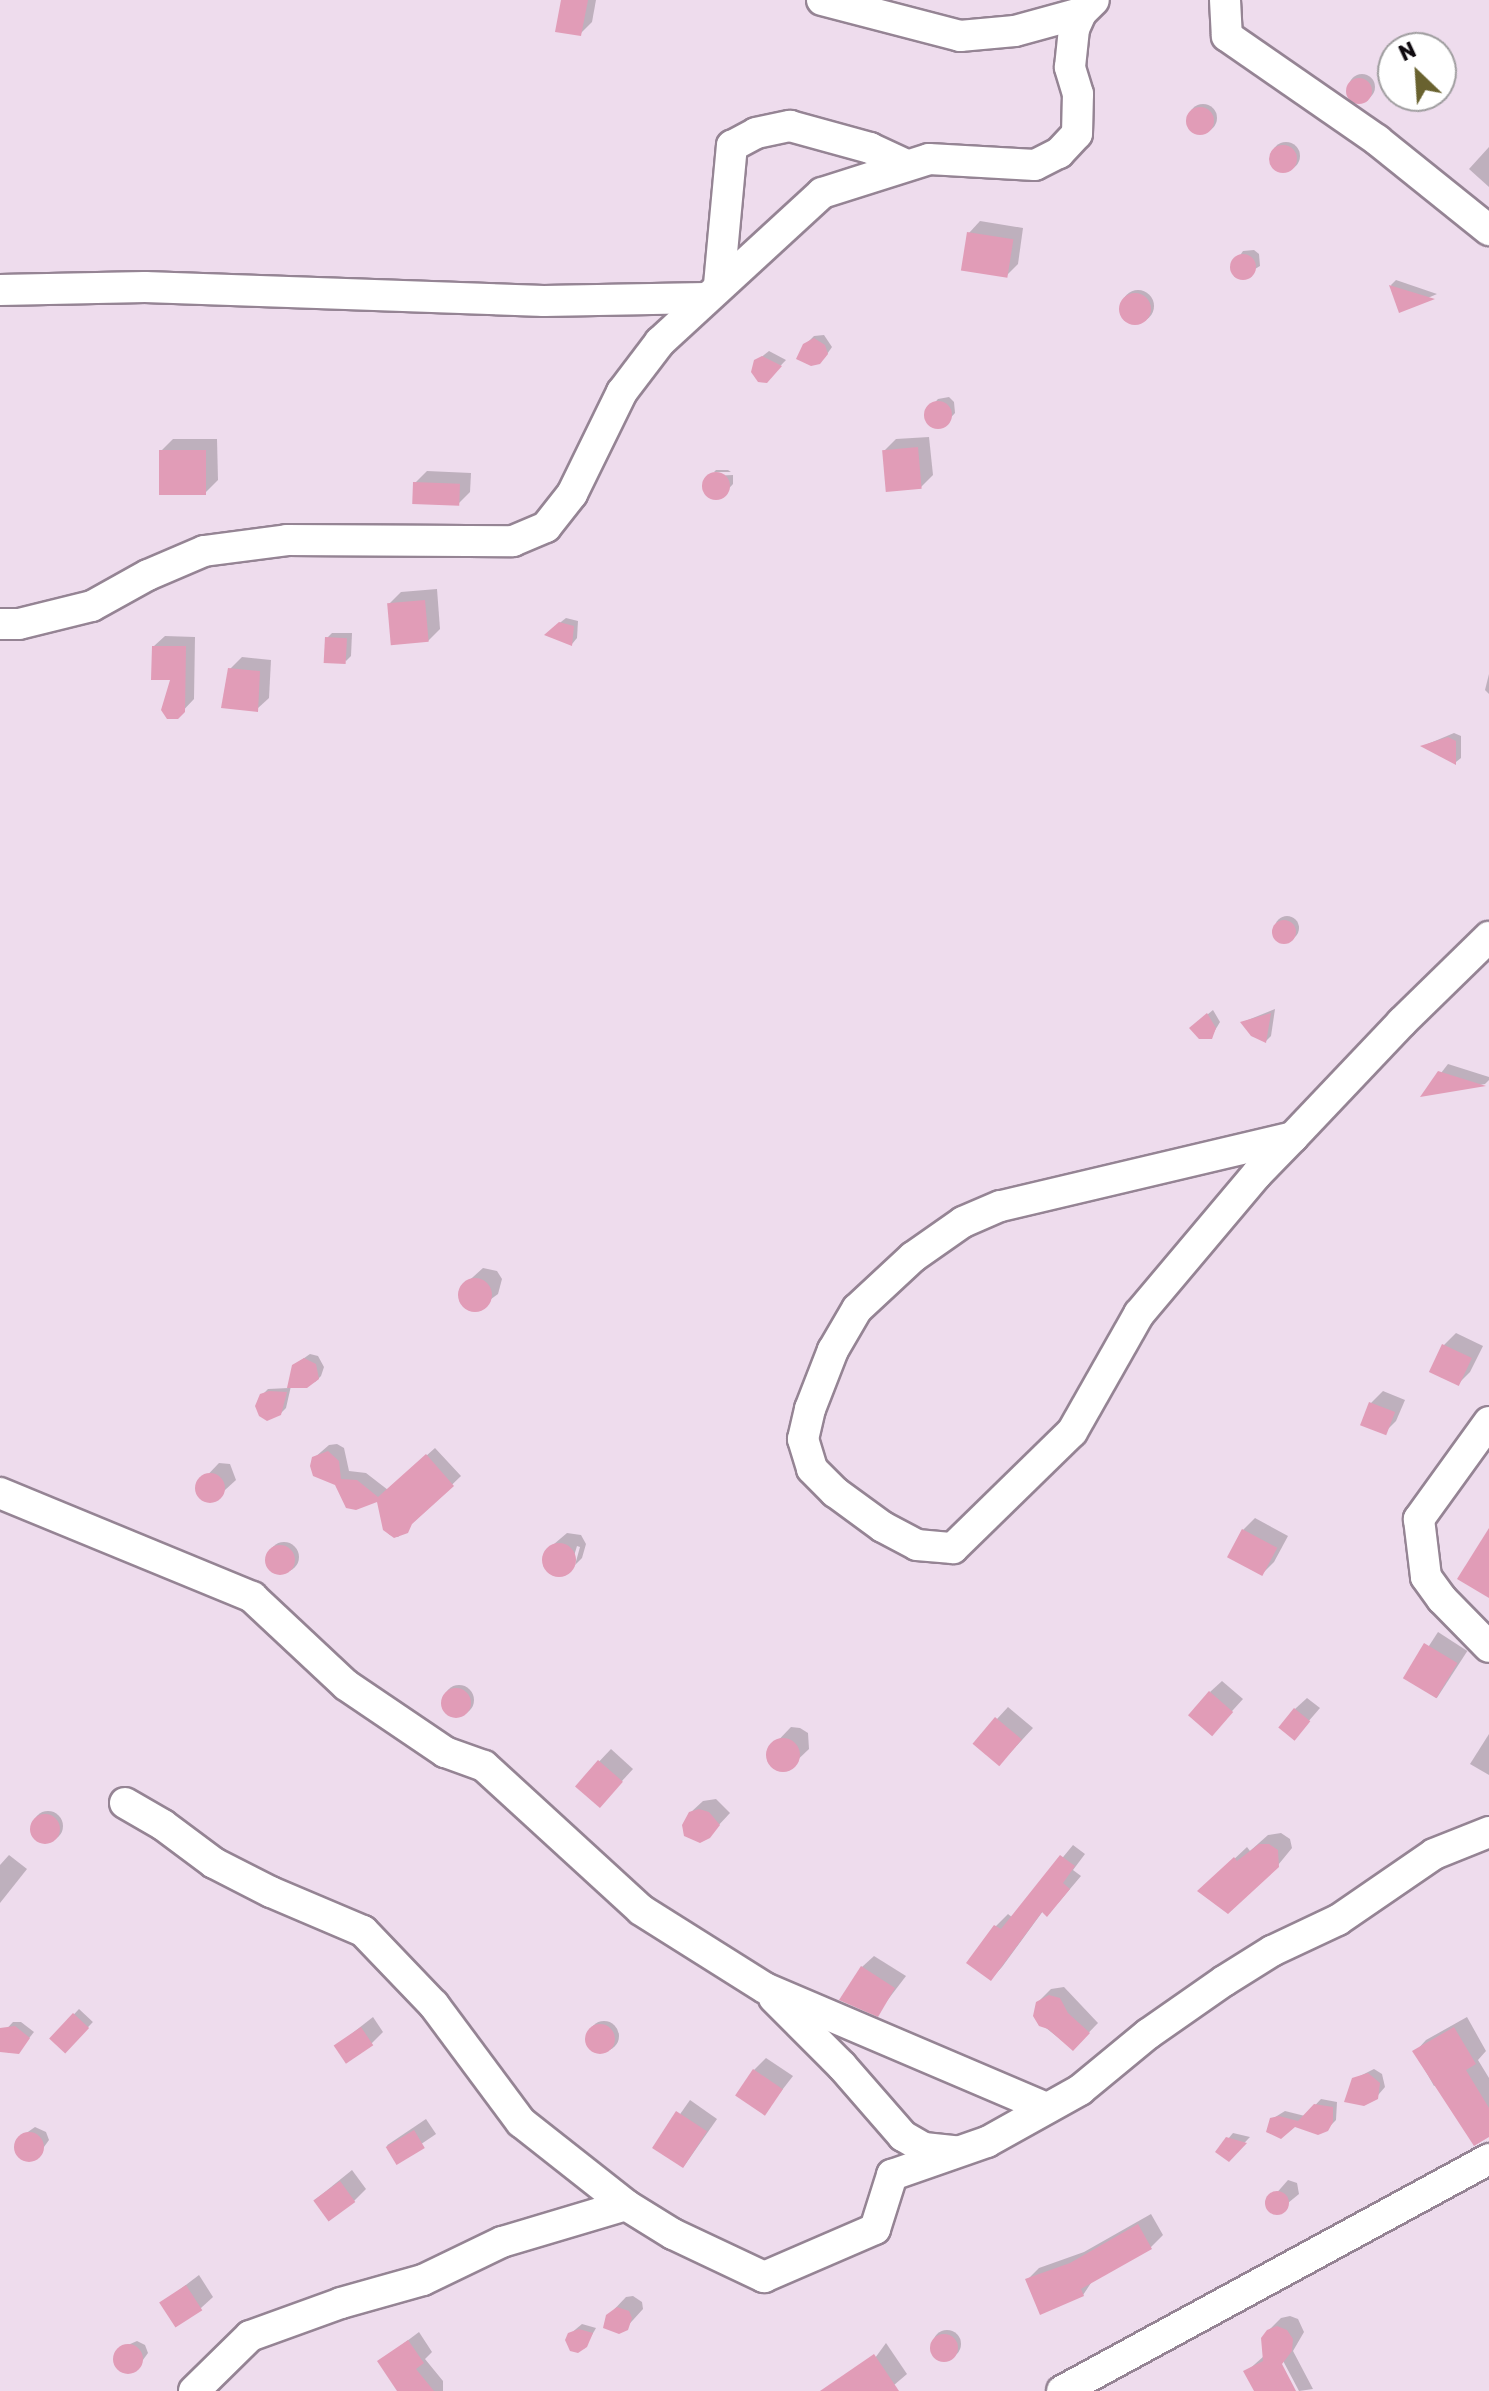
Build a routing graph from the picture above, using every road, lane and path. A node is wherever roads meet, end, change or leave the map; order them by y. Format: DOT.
graph roads {
  1 [pos="822,0"];
  2 [pos="1225,0"];
  3 [pos="1088,6"];
  4 [pos="905,164"];
  5 [pos="1489,230"];
  6 [pos="0,290"];
  7 [pos="712,291"];
  8 [pos="0,624"];
  9 [pos="1489,937"];
  10 [pos="1293,1137"];
  11 [pos="1489,1422"];
  12 [pos="0,1493"];
  13 [pos="1489,1647"];
  14 [pos="125,1803"];
  15 [pos="1489,1832"];
  16 [pos="765,1988"];
  17 [pos="1046,2108"];
  18 [pos="960,2152"];
  19 [pos="1489,2159"];
  20 [pos="626,2205"];
  21 [pos="194,2391"];
  22 [pos="1062,2391"];
  1 -- 3 [label="street"];
  2 -- 5 [label="street"];
  3 -- 4 [label="street"];
  4 -- 7 [label="street"];
  4 -- 7 [label="street"];
  6 -- 7 [label="street"];
  7 -- 8 [label="street"];
  9 -- 10 [label="street"];
  10 -- 10 [label="street"];
  11 -- 13 [label="street"];
  12 -- 16 [label="street"];
  14 -- 20 [label="street"];
  15 -- 17 [label="street"];
  16 -- 17 [label="street"];
  16 -- 18 [label="street"];
  17 -- 18 [label="street"];
  18 -- 20 [label="street"];
  19 -- 22 [label="street"];
  20 -- 21 [label="street"];
}
